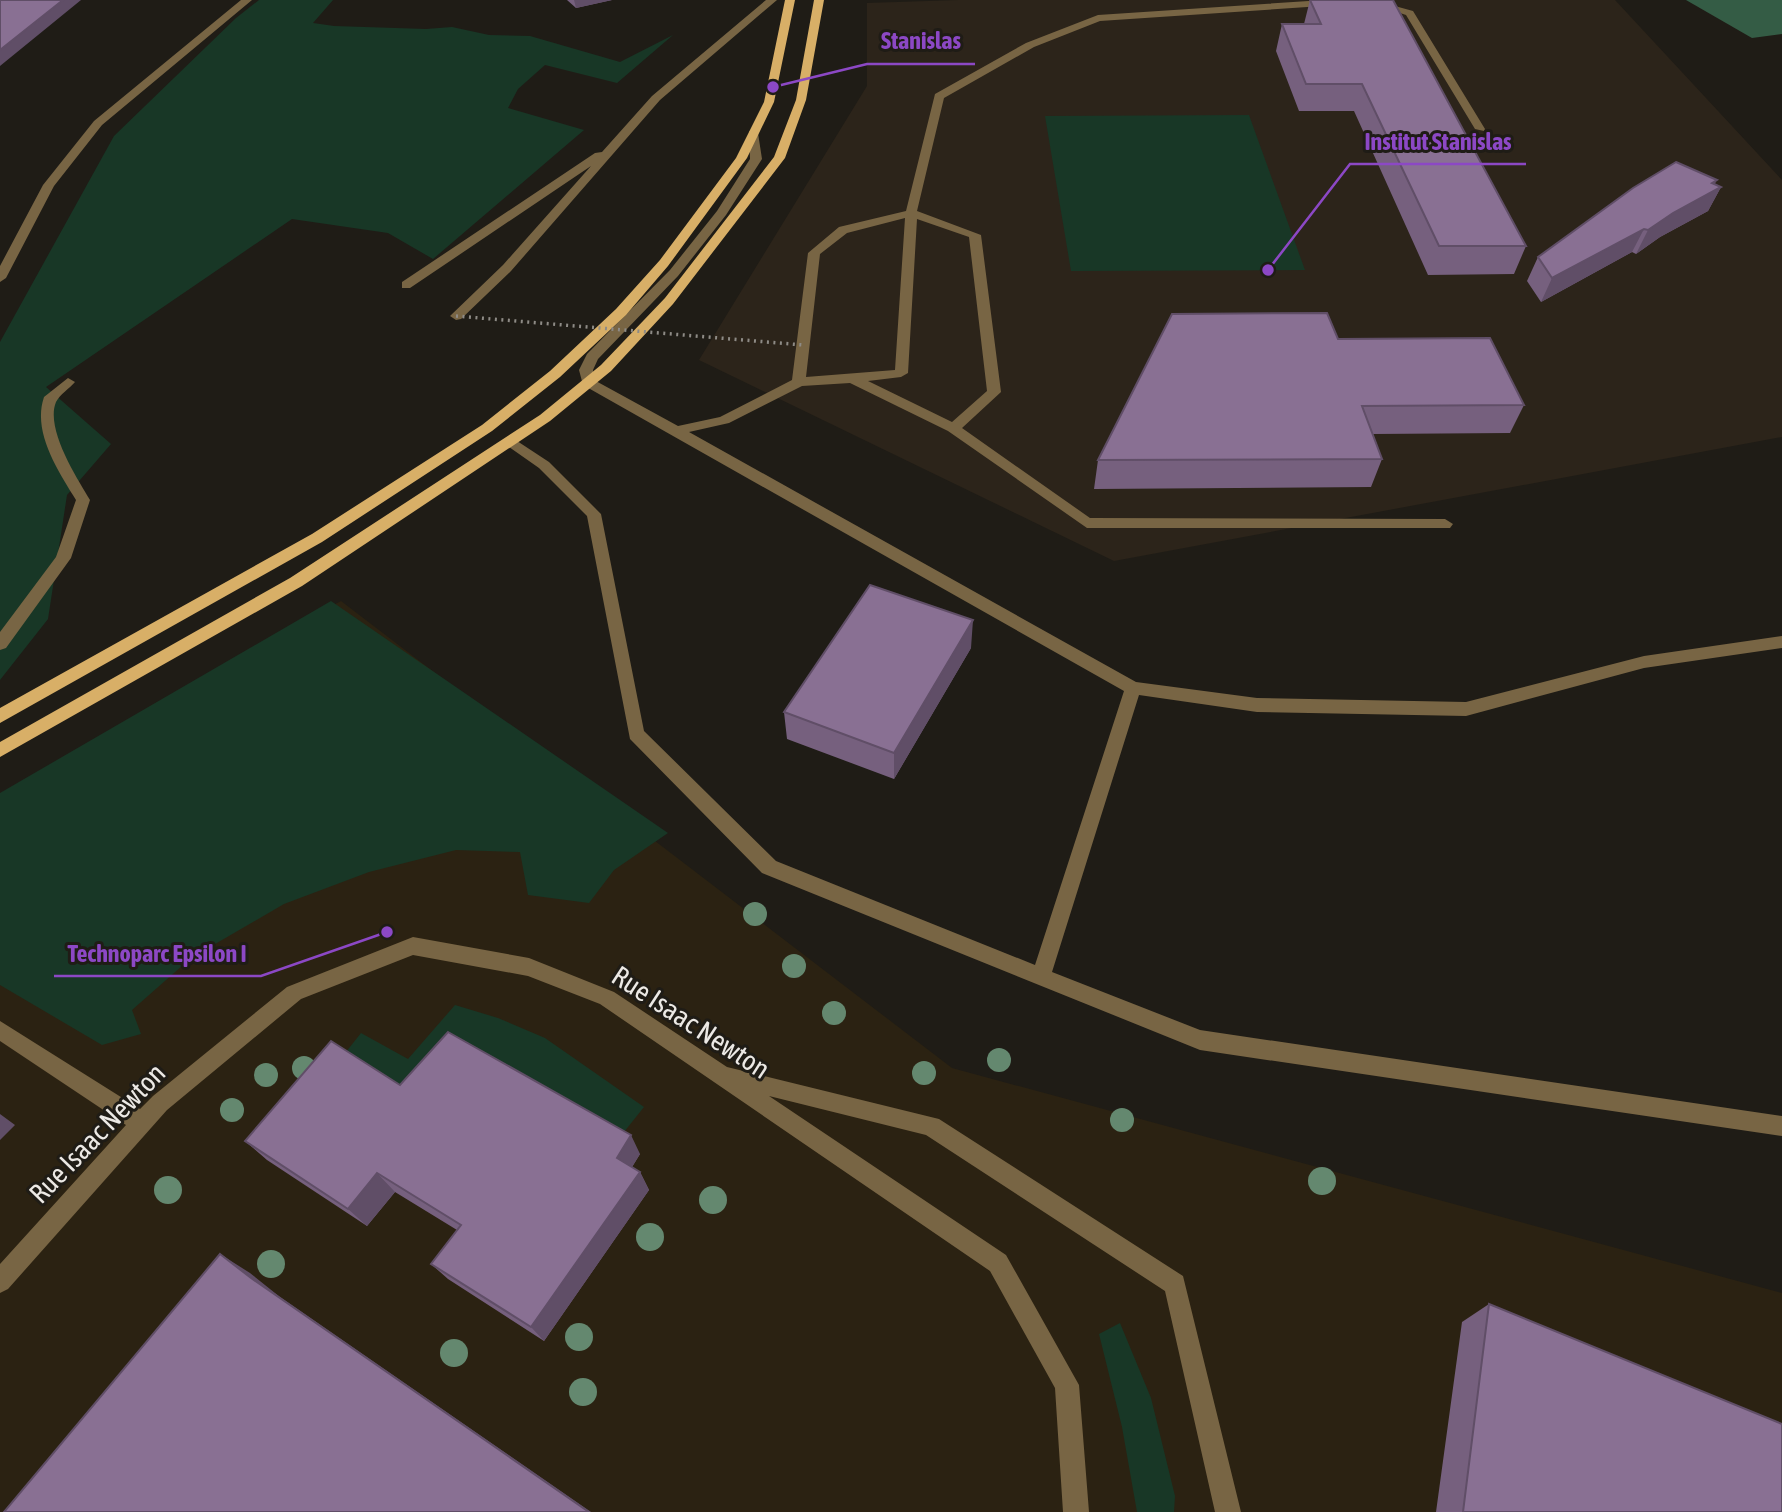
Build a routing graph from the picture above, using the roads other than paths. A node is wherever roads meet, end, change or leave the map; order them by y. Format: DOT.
graph roads {
  1 [pos="247,0"];
  2 [pos="772,0"];
  3 [pos="790,0"];
  4 [pos="819,0"];
  5 [pos="1368,0"];
  6 [pos="1480,129"];
  7 [pos="753,133"];
  8 [pos="611,148"];
  9 [pos="911,213"];
  10 [pos="0,278"];
  11 [pos="406,285"];
  12 [pos="456,316"];
  13 [pos="852,379"];
  14 [pos="68,382"];
  15 [pos="588,382"];
  16 [pos="799,382"];
  17 [pos="953,428"];
  18 [pos="676,431"];
  19 [pos="509,442"];
  20 [pos="1446,524"];
  21 [pos="1782,642"];
  22 [pos="0,644"];
  23 [pos="1133,688"];
  24 [pos="0,716"];
  25 [pos="0,750"];
  26 [pos="1041,976"];
  27 [pos="0,1030"];
  28 [pos="716,1072"];
  29 [pos="142,1123"];
  30 [pos="1782,1126"];
  31 [pos="0,1281"];
  32 [pos="1076,1512"];
  33 [pos="1228,1512"];
  1 -- 10 [label="street"];
  2 -- 8 [label="street"];
  3 -- 7 [label="main road"];
  4 -- 15 [label="main road"];
  5 -- 6 [label="street"];
  5 -- 9 [label="street"];
  7 -- 15 [label="street"];
  7 -- 24 [label="main road"];
  8 -- 11 [label="street"];
  8 -- 12 [label="street"];
  9 -- 13 [label="street"];
  9 -- 16 [label="street"];
  9 -- 17 [label="street"];
  13 -- 16 [label="street"];
  13 -- 17 [label="street"];
  14 -- 22 [label="street"];
  15 -- 18 [label="street"];
  15 -- 19 [label="main road"];
  16 -- 18 [label="street"];
  17 -- 20 [label="street"];
  18 -- 23 [label="street"];
  19 -- 25 [label="main road"];
  19 -- 26 [label="street"];
  21 -- 23 [label="street"];
  23 -- 26 [label="street"];
  26 -- 30 [label="street"];
  27 -- 29 [label="street"];
  28 -- 29 [label="street, Rue Isaac Newton"];
  28 -- 32 [label="street, Rue Isaac Newton"];
  28 -- 33 [label="street"];
  29 -- 31 [label="street, Rue Isaac Newton"];
}
